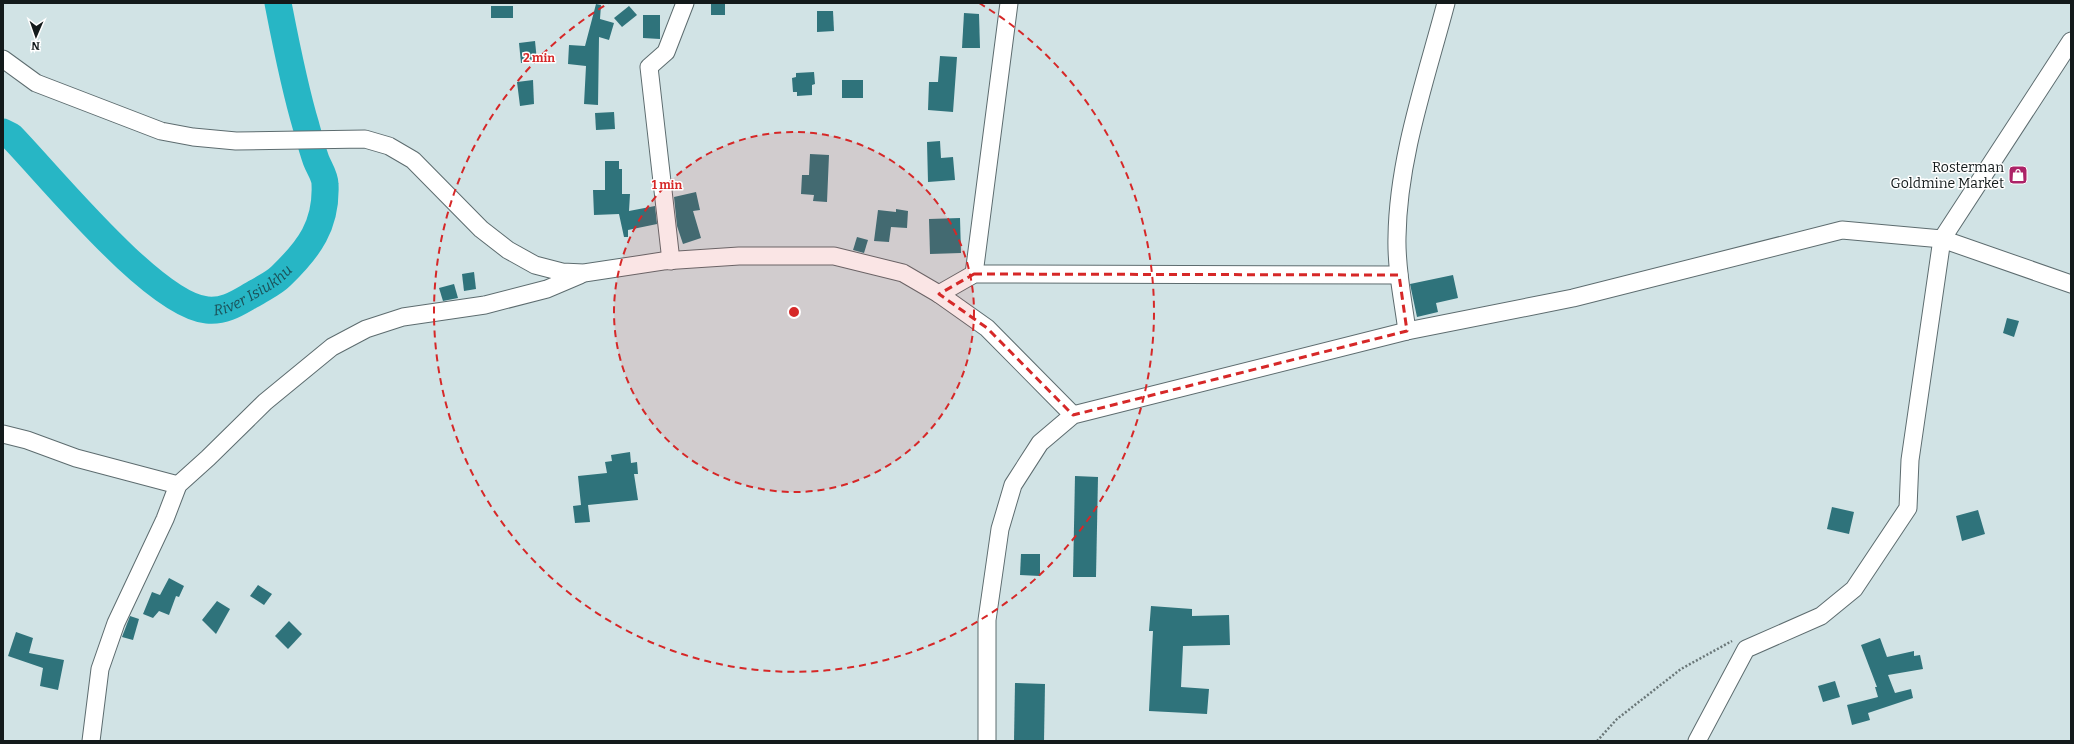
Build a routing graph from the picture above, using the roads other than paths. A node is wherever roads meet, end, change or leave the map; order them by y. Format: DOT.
graph roads {
  1 [pos="685,3"];
  2 [pos="1008,3"];
  3 [pos="1446,3"];
  4 [pos="2071,42"];
  5 [pos="3,59"];
  6 [pos="1942,238"];
  7 [pos="670,261"];
  8 [pos="584,273"];
  9 [pos="974,274"];
  10 [pos="1399,275"];
  11 [pos="2071,284"];
  12 [pos="939,294"];
  13 [pos="1407,330"];
  14 [pos="1073,415"];
  15 [pos="3,434"];
  16 [pos="178,485"];
  17 [pos="91,741"];
  18 [pos="987,741"];
  19 [pos="1697,741"];
  1 -- 7 [label="street"];
  2 -- 9 [label="street"];
  3 -- 10 [label="street"];
  4 -- 6 [label="street"];
  5 -- 8 [label="street"];
  6 -- 11 [label="street"];
  6 -- 13 [label="street"];
  6 -- 19 [label="street"];
  7 -- 8 [label="street"];
  7 -- 12 [label="street"];
  8 -- 16 [label="street"];
  9 -- 10 [label="street"];
  9 -- 12 [label="street"];
  10 -- 13 [label="street"];
  12 -- 14 [label="street"];
  13 -- 14 [label="street"];
  14 -- 18 [label="street"];
  15 -- 16 [label="street"];
  16 -- 17 [label="street"];
}
